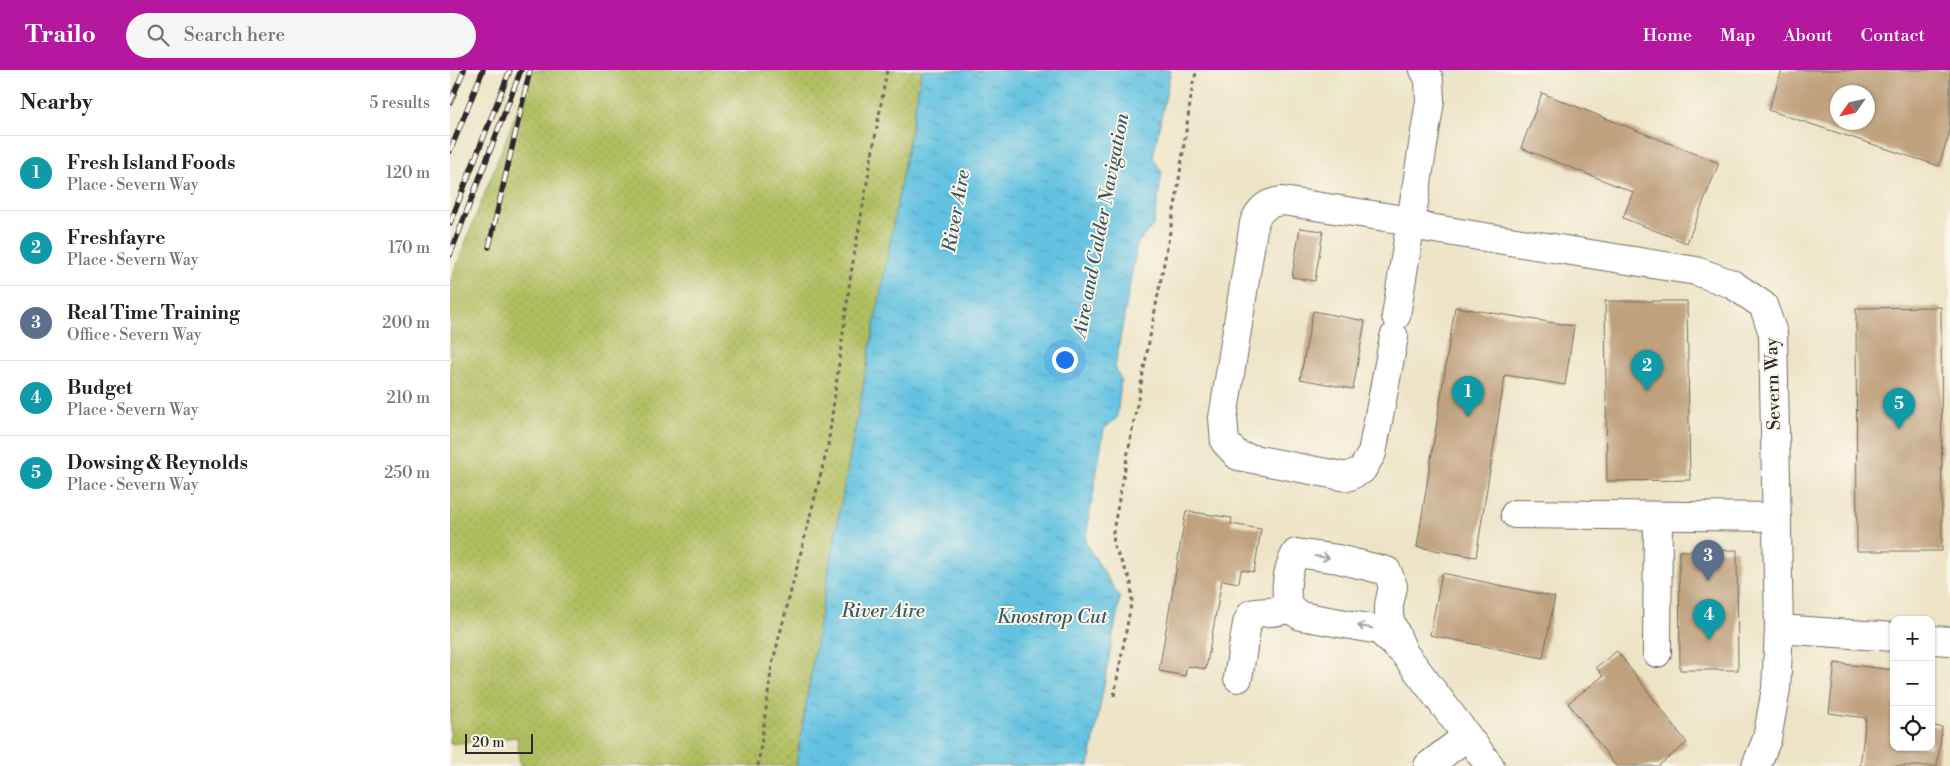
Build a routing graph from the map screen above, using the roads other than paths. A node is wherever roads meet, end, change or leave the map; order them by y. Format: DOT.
graph roads {
  1 [pos="1424,70"];
  2 [pos="1411,223"];
  3 [pos="1515,514"];
  4 [pos="1658,516"];
  5 [pos="1777,517"];
  6 [pos="1289,608"];
  7 [pos="1779,629"];
  8 [pos="1890,637"];
  9 [pos="1935,640"];
  10 [pos="1950,641"];
  11 [pos="1404,653"];
  12 [pos="1657,653"];
  13 [pos="1238,678"];
  14 [pos="1467,736"];
  15 [pos="1428,766"];
  16 [pos="1490,766"];
  17 [pos="1756,766"];
  1 -- 2 [label="street"];
  2 -- 2 [label="street, Severn Way"];
  2 -- 5 [label="street, Severn Way"];
  3 -- 4 [label="street"];
  4 -- 5 [label="street"];
  4 -- 12 [label="street"];
  5 -- 7 [label="street, Severn Way"];
  11 -- 6 [label="street, one-way"];
  6 -- 11 [label="street, one-way"];
  6 -- 13 [label="street"];
  7 -- 8 [label="street"];
  7 -- 17 [label="street, Severn Way"];
  9 -- 10 [label="street"];
  11 -- 14 [label="street"];
  14 -- 15 [label="street"];
  14 -- 16 [label="street"];
}
